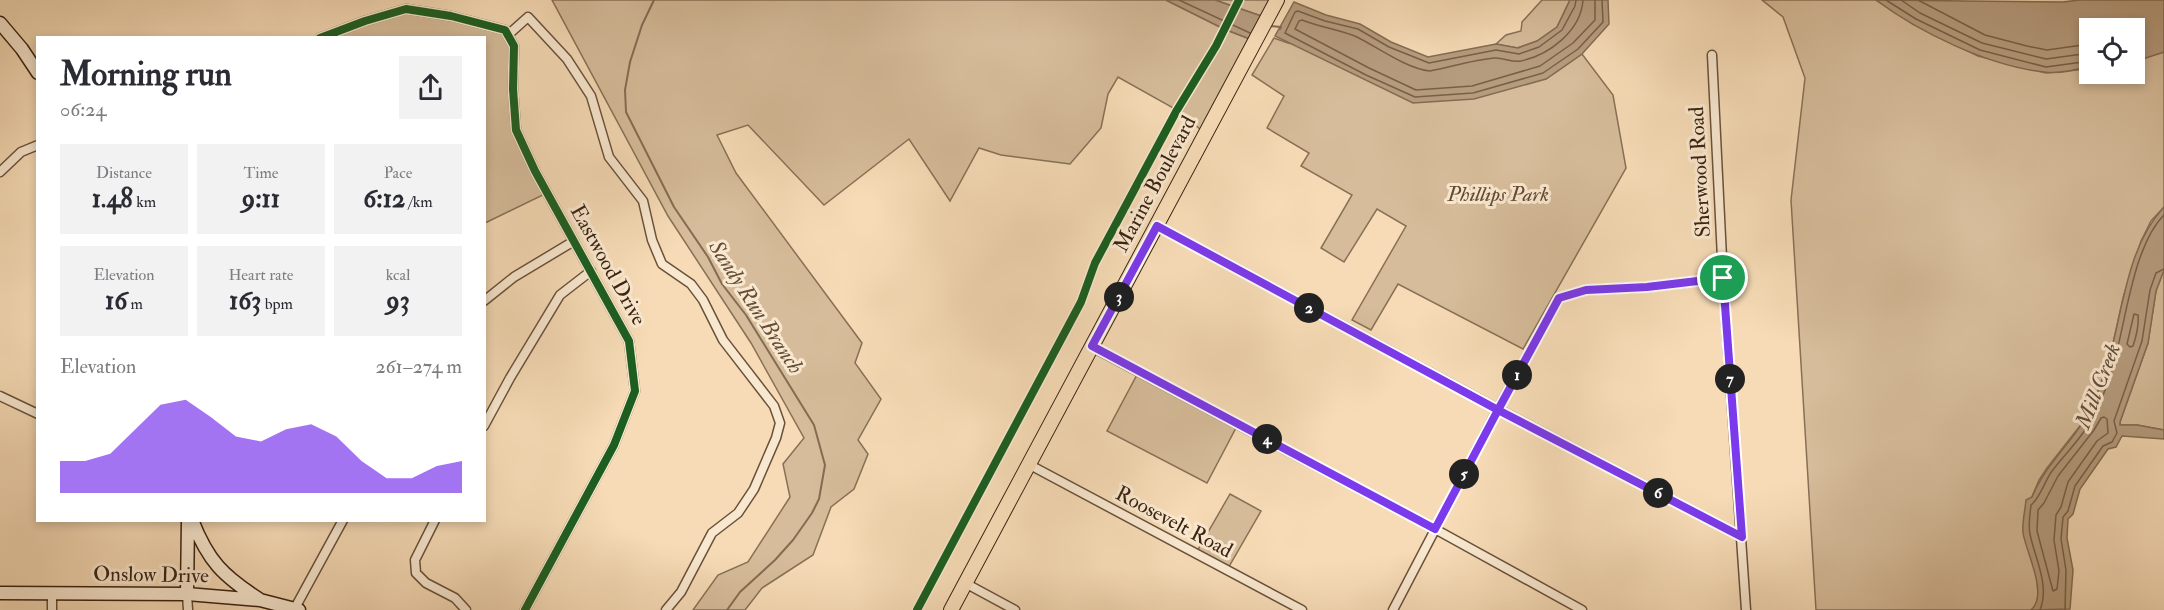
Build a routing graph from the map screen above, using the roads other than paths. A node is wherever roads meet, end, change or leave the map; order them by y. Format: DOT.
graph roads {
  1 [pos="1277,0"];
  2 [pos="0,23"];
  3 [pos="507,33"];
  4 [pos="325,36"];
  5 [pos="1712,55"];
  6 [pos="36,70"];
  7 [pos="36,146"];
  8 [pos="0,172"];
  9 [pos="1157,226"];
  10 [pos="574,241"];
  11 [pos="591,271"];
  12 [pos="1723,278"];
  13 [pos="486,299"];
  14 [pos="1092,346"];
  15 [pos="0,396"];
  16 [pos="1498,410"];
  17 [pos="36,413"];
  18 [pos="486,422"];
  19 [pos="1030,465"];
  20 [pos="190,522"];
  21 [pos="191,522"];
  22 [pos="342,522"];
  23 [pos="434,522"];
  24 [pos="1435,529"];
  25 [pos="1742,537"];
  26 [pos="965,583"];
  27 [pos="0,593"];
  28 [pos="52,594"];
  29 [pos="187,594"];
  30 [pos="260,600"];
  31 [pos="297,609"];
  32 [pos="52,610"];
  33 [pos="188,610"];
  34 [pos="466,610"];
  35 [pos="525,610"];
  36 [pos="666,610"];
  37 [pos="951,610"];
  38 [pos="1015,610"];
  39 [pos="1302,610"];
  40 [pos="1392,610"];
  41 [pos="1582,610"];
  42 [pos="1746,610"];
  1 -- 9 [label="main road, Marine Boulevard"];
  2 -- 6 [label="street"];
  3 -- 4 [label="street"];
  3 -- 10 [label="street, Eastwood Drive"];
  3 -- 36 [label="street"];
  5 -- 12 [label="street, Sherwood Road"];
  7 -- 8 [label="street"];
  9 -- 14 [label="main road, Marine Boulevard"];
  9 -- 16 [label="street"];
  10 -- 11 [label="street, Eastwood Drive"];
  10 -- 13 [label="street"];
  11 -- 18 [label="street"];
  11 -- 35 [label="street, Eastwood Drive"];
  12 -- 16 [label="street"];
  12 -- 25 [label="street, Sherwood Road"];
  14 -- 19 [label="main road, Marine Boulevard"];
  14 -- 24 [label="street"];
  15 -- 17 [label="street"];
  16 -- 24 [label="street"];
  16 -- 25 [label="street"];
  19 -- 26 [label="main road, Marine Boulevard"];
  19 -- 39 [label="street, Roosevelt Road"];
  20 -- 29 [label="street"];
  21 -- 30 [label="street"];
  22 -- 31 [label="street"];
  23 -- 34 [label="street"];
  24 -- 40 [label="street"];
  24 -- 41 [label="street"];
  25 -- 42 [label="street, Sherwood Road"];
  26 -- 37 [label="main road, Marine Boulevard"];
  26 -- 38 [label="street"];
  27 -- 28 [label="street, Onslow Drive"];
  28 -- 29 [label="street, Onslow Drive"];
  28 -- 32 [label="street"];
  29 -- 30 [label="street, Onslow Drive"];
  29 -- 33 [label="street"];
  30 -- 31 [label="street, Onslow Drive"];
}
